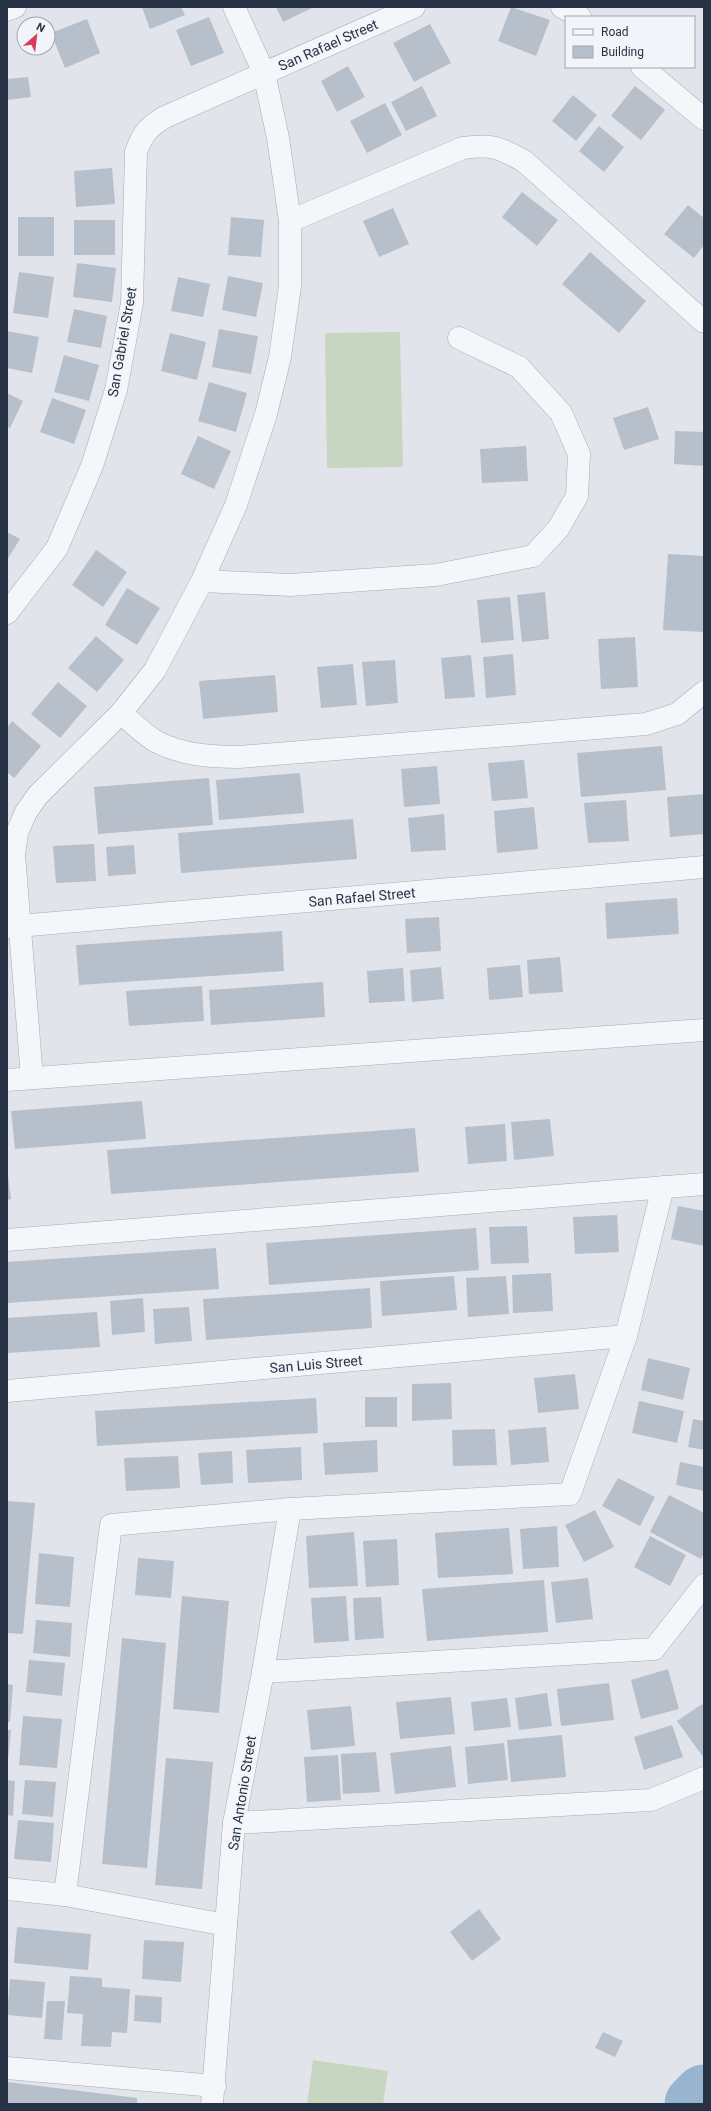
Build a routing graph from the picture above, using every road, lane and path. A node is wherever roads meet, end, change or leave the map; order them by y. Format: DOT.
graph roads {
  1 [pos="15,7"];
  2 [pos="234,7"];
  3 [pos="414,7"];
  4 [pos="562,7"];
  5 [pos="7,10"];
  6 [pos="578,16"];
  7 [pos="643,68"];
  8 [pos="264,73"];
  9 [pos="704,119"];
  10 [pos="290,222"];
  11 [pos="704,322"];
  12 [pos="459,338"];
  13 [pos="202,581"];
  14 [pos="7,613"];
  15 [pos="704,692"];
  16 [pos="121,713"];
  17 [pos="704,868"];
  18 [pos="13,927"];
  19 [pos="704,1030"];
  20 [pos="32,1078"];
  21 [pos="7,1080"];
  22 [pos="704,1184"];
  23 [pos="663,1187"];
  24 [pos="7,1240"];
  25 [pos="626,1336"];
  26 [pos="7,1391"];
  27 [pos="290,1509"];
  28 [pos="704,1585"];
  29 [pos="263,1672"];
  30 [pos="704,1778"];
  31 [pos="234,1823"];
  32 [pos="7,1889"];
  33 [pos="64,1895"];
  34 [pos="226,1925"];
  35 [pos="7,2068"];
  36 [pos="214,2095"];
  1 -- 5 [label="street"];
  2 -- 8 [label="street"];
  3 -- 8 [label="street, San Rafael Street"];
  4 -- 6 [label="street"];
  7 -- 9 [label="street"];
  8 -- 10 [label="street"];
  8 -- 14 [label="street, San Gabriel Street"];
  10 -- 11 [label="street"];
  10 -- 13 [label="street"];
  12 -- 13 [label="street"];
  13 -- 16 [label="street"];
  15 -- 16 [label="street"];
  16 -- 18 [label="street"];
  17 -- 18 [label="street, San Rafael Street"];
  18 -- 20 [label="street"];
  19 -- 20 [label="street"];
  20 -- 21 [label="street"];
  22 -- 23 [label="street"];
  23 -- 24 [label="street"];
  23 -- 25 [label="street"];
  25 -- 26 [label="street, San Luis Street"];
  25 -- 27 [label="street"];
  27 -- 29 [label="street, San Antonio Street"];
  27 -- 33 [label="street"];
  28 -- 29 [label="street"];
  29 -- 31 [label="street, San Antonio Street"];
  30 -- 31 [label="street"];
  31 -- 34 [label="street, San Antonio Street"];
  32 -- 33 [label="street"];
  33 -- 34 [label="street"];
  34 -- 36 [label="street, San Antonio Street"];
  35 -- 36 [label="street"];
}
